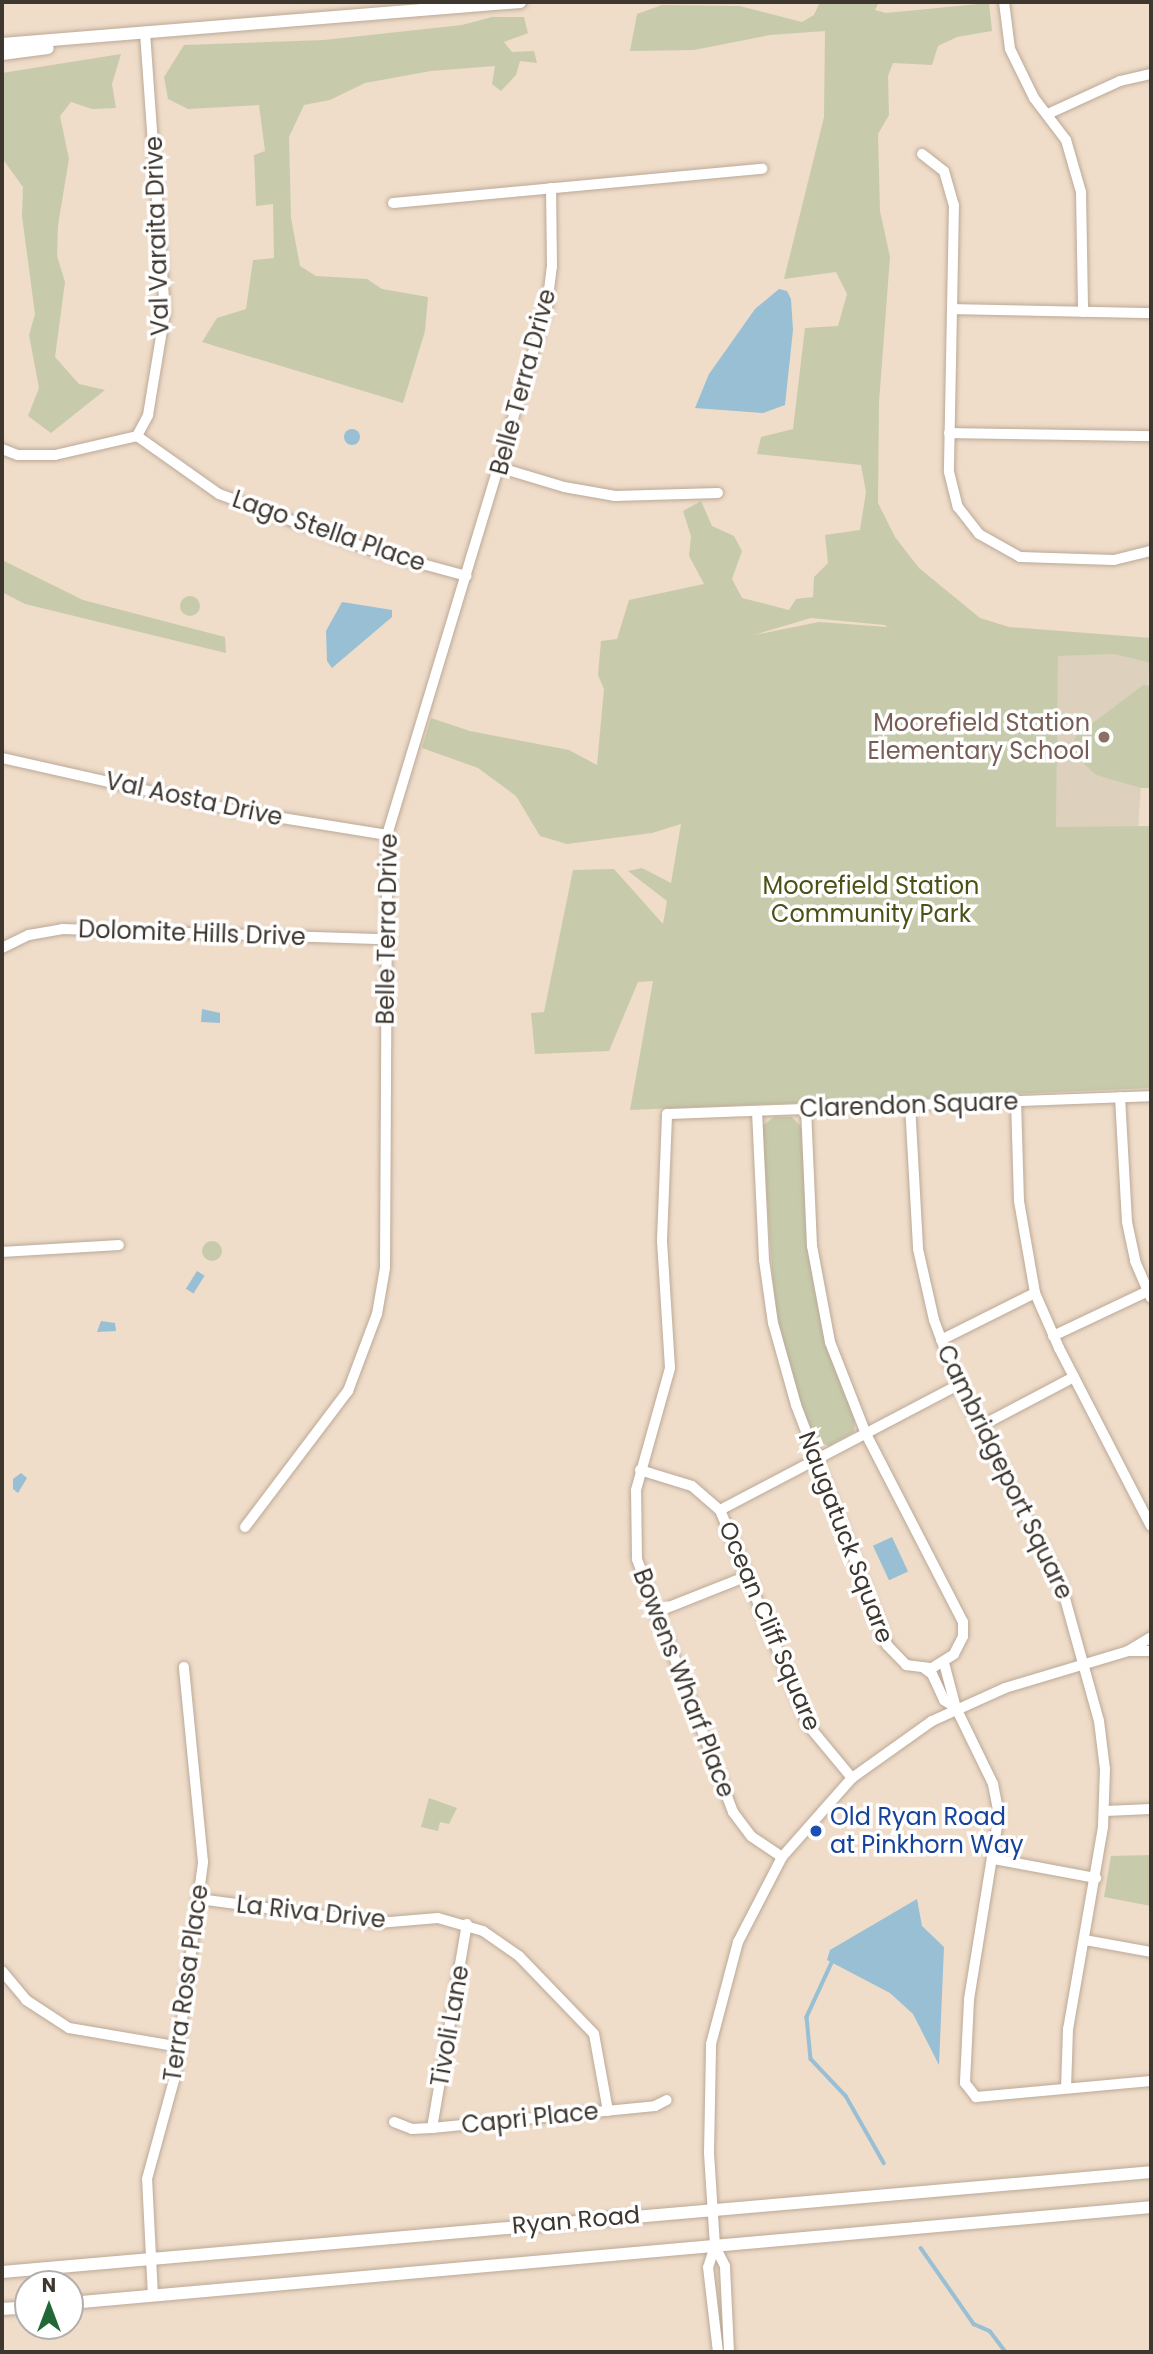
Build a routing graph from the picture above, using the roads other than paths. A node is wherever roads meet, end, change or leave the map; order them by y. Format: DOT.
graph roads {
  1 [pos="520,2"];
  2 [pos="1004,2"];
  3 [pos="145,32"];
  4 [pos="121,33"];
  5 [pos="2,44"];
  6 [pos="2,54"];
  7 [pos="1151,74"];
  8 [pos="1050,113"];
  9 [pos="922,154"];
  10 [pos="762,169"];
  11 [pos="551,188"];
  12 [pos="393,202"];
  13 [pos="954,309"];
  14 [pos="1083,312"];
  15 [pos="1151,313"];
  16 [pos="950,433"];
  17 [pos="136,436"];
  18 [pos="1151,436"];
  19 [pos="2,449"];
  20 [pos="501,468"];
  21 [pos="718,493"];
  22 [pos="1151,551"];
  23 [pos="467,576"];
  24 [pos="2,758"];
  25 [pos="387,835"];
  26 [pos="386,939"];
  27 [pos="2,948"];
  28 [pos="1151,1096"];
  29 [pos="1120,1097"];
  30 [pos="1016,1100"];
  31 [pos="909,1104"];
  32 [pos="806,1109"];
  33 [pos="757,1111"];
  34 [pos="667,1114"];
  35 [pos="119,1245"];
  36 [pos="2,1252"];
  37 [pos="1035,1293"];
  38 [pos="1149,1295"];
  39 [pos="1053,1336"];
  40 [pos="941,1340"];
  41 [pos="1074,1377"];
  42 [pos="958,1385"];
  43 [pos="981,1426"];
  44 [pos="866,1434"];
  45 [pos="816,1460"];
  46 [pos="640,1470"];
  47 [pos="720,1510"];
  48 [pos="1151,1526"];
  49 [pos="245,1527"];
  50 [pos="747,1576"];
  51 [pos="654,1613"];
  52 [pos="1151,1637"];
  53 [pos="1128,1651"];
  54 [pos="1151,1651"];
  55 [pos="944,1663"];
  56 [pos="1086,1664"];
  57 [pos="184,1667"];
  58 [pos="924,1668"];
  59 [pos="956,1708"];
  60 [pos="852,1778"];
  61 [pos="1151,1809"];
  62 [pos="1105,1811"];
  63 [pos="782,1857"];
  64 [pos="994,1859"];
  65 [pos="1096,1878"];
  66 [pos="199,1899"];
  67 [pos="467,1924"];
  68 [pos="1085,1940"];
  69 [pos="1151,1952"];
  70 [pos="2,1971"];
  71 [pos="180,2047"];
  72 [pos="1151,2081"];
  73 [pos="1066,2088"];
  74 [pos="667,2100"];
  75 [pos="608,2111"];
  76 [pos="394,2122"];
  77 [pos="432,2128"];
  78 [pos="1151,2172"];
  79 [pos="1151,2207"];
  80 [pos="713,2208"];
  81 [pos="715,2246"];
  82 [pos="149,2259"];
  83 [pos="2,2273"];
  84 [pos="153,2296"];
  85 [pos="84,2302"];
  86 [pos="718,2352"];
  87 [pos="729,2352"];
  1 -- 3 [label="main road"];
  2 -- 8 [label="street"];
  3 -- 4 [label="main road"];
  3 -- 17 [label="street, Val Varaita Drive"];
  4 -- 5 [label="main road"];
  4 -- 6 [label="main road"];
  7 -- 8 [label="street"];
  8 -- 14 [label="street"];
  9 -- 13 [label="street"];
  10 -- 11 [label="street"];
  11 -- 12 [label="street"];
  11 -- 20 [label="street, Belle Terra Drive"];
  13 -- 14 [label="street"];
  13 -- 16 [label="street"];
  14 -- 15 [label="street"];
  16 -- 18 [label="street"];
  16 -- 22 [label="street"];
  17 -- 19 [label="street"];
  17 -- 23 [label="street, Lago Stella Place"];
  20 -- 21 [label="street"];
  20 -- 23 [label="street, Belle Terra Drive"];
  23 -- 25 [label="street, Belle Terra Drive"];
  24 -- 25 [label="street, Val Aosta Drive"];
  25 -- 26 [label="street, Belle Terra Drive"];
  26 -- 27 [label="street, Dolomite Hills Drive"];
  26 -- 49 [label="street, Belle Terra Drive"];
  28 -- 29 [label="street, Clarendon Square"];
  29 -- 30 [label="street, Clarendon Square"];
  29 -- 38 [label="street"];
  30 -- 31 [label="street, Clarendon Square"];
  30 -- 37 [label="street"];
  31 -- 32 [label="street, Clarendon Square"];
  31 -- 40 [label="street, Cambridgeport Square"];
  32 -- 33 [label="street, Clarendon Square"];
  32 -- 44 [label="street"];
  33 -- 34 [label="street, Clarendon Square"];
  33 -- 45 [label="street, Naugatuck Square"];
  34 -- 46 [label="street, Bowens Wharf Place"];
  35 -- 36 [label="street"];
  37 -- 39 [label="street"];
  37 -- 40 [label="street"];
  38 -- 39 [label="street"];
  39 -- 41 [label="street"];
  40 -- 42 [label="street, Cambridgeport Square"];
  41 -- 43 [label="street"];
  41 -- 48 [label="street"];
  42 -- 43 [label="street, Cambridgeport Square"];
  42 -- 44 [label="street"];
  43 -- 56 [label="street, Cambridgeport Square"];
  44 -- 45 [label="street"];
  44 -- 55 [label="street"];
  45 -- 47 [label="street"];
  45 -- 58 [label="street, Naugatuck Square"];
  46 -- 47 [label="street, Ocean Cliff Square"];
  46 -- 51 [label="street, Bowens Wharf Place"];
  47 -- 50 [label="street, Ocean Cliff Square"];
  50 -- 51 [label="street"];
  50 -- 60 [label="street, Ocean Cliff Square"];
  51 -- 63 [label="street, Bowens Wharf Place"];
  52 -- 53 [label="street"];
  53 -- 54 [label="street"];
  53 -- 56 [label="street"];
  55 -- 58 [label="street"];
  55 -- 59 [label="street"];
  56 -- 59 [label="street"];
  56 -- 62 [label="street, Cambridgeport Square"];
  57 -- 66 [label="street, Terra Rosa Place"];
  58 -- 59 [label="street"];
  59 -- 60 [label="street"];
  59 -- 64 [label="street"];
  60 -- 63 [label="street"];
  61 -- 62 [label="street"];
  62 -- 65 [label="street, Cambridgeport Square"];
  63 -- 80 [label="street"];
  64 -- 65 [label="street"];
  64 -- 73 [label="street"];
  65 -- 68 [label="street, Cambridgeport Square"];
  66 -- 67 [label="street, La Riva Drive"];
  66 -- 71 [label="street, Terra Rosa Place"];
  67 -- 75 [label="street, La Riva Drive"];
  67 -- 77 [label="street, Tivoli Lane"];
  68 -- 69 [label="street"];
  68 -- 73 [label="street, Cambridgeport Square"];
  70 -- 71 [label="street"];
  71 -- 82 [label="street, Terra Rosa Place"];
  72 -- 73 [label="street"];
  74 -- 75 [label="street, Capri Place"];
  75 -- 77 [label="street, Capri Place"];
  76 -- 77 [label="street, Capri Place"];
  78 -- 80 [label="main road, Ryan Road"];
  79 -- 81 [label="main road, Ryan Road"];
  80 -- 81 [label="street"];
  80 -- 82 [label="main road, Ryan Road"];
  81 -- 84 [label="main road, Ryan Road"];
  81 -- 86 [label="street"];
  81 -- 87 [label="street"];
  82 -- 83 [label="main road, Ryan Road"];
  82 -- 84 [label="street, Terra Rosa Place"];
  84 -- 85 [label="main road, Ryan Road"];
}
